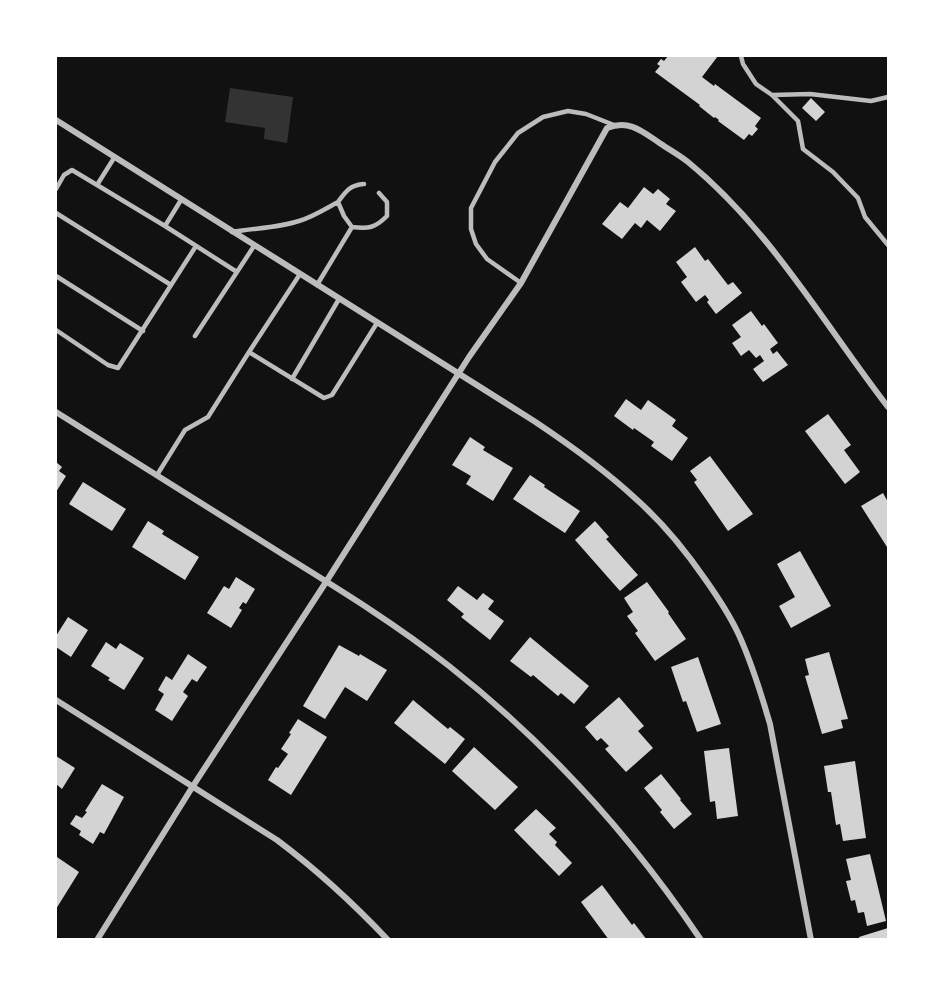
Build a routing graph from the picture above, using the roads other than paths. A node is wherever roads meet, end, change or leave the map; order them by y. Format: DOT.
graph roads {
  1 [pos="741,56"];
  2 [pos="772,95"];
  3 [pos="888,97"];
  4 [pos="56,120"];
  5 [pos="616,124"];
  6 [pos="114,158"];
  7 [pos="364,184"];
  8 [pos="97,185"];
  9 [pos="56,189"];
  10 [pos="379,193"];
  11 [pos="181,200"];
  12 [pos="338,202"];
  13 [pos="56,213"];
  14 [pos="165,226"];
  15 [pos="352,227"];
  16 [pos="232,232"];
  17 [pos="888,245"];
  18 [pos="196,246"];
  19 [pos="254,246"];
  20 [pos="237,272"];
  21 [pos="300,274"];
  22 [pos="56,276"];
  23 [pos="521,283"];
  24 [pos="171,285"];
  25 [pos="317,285"];
  26 [pos="339,299"];
  27 [pos="377,323"];
  28 [pos="56,330"];
  29 [pos="143,331"];
  30 [pos="195,336"];
  31 [pos="249,352"];
  32 [pos="459,373"];
  33 [pos="292,379"];
  34 [pos="888,406"];
  35 [pos="56,412"];
  36 [pos="157,475"];
  37 [pos="326,582"];
  38 [pos="56,700"];
  39 [pos="192,786"];
  40 [pos="97,939"];
  41 [pos="388,939"];
  42 [pos="701,939"];
  43 [pos="811,939"];
  1 -- 2 [label="lane"];
  2 -- 3 [label="lane"];
  2 -- 17 [label="lane"];
  4 -- 6 [label="street"];
  5 -- 23 [label="street"];
  5 -- 23 [label="lane"];
  5 -- 34 [label="street"];
  6 -- 8 [label="lane"];
  6 -- 11 [label="street"];
  7 -- 12 [label="lane"];
  8 -- 9 [label="lane"];
  8 -- 14 [label="lane"];
  10 -- 15 [label="lane"];
  11 -- 14 [label="lane"];
  11 -- 16 [label="street"];
  12 -- 15 [label="lane"];
  12 -- 16 [label="lane"];
  13 -- 24 [label="lane"];
  14 -- 18 [label="lane"];
  15 -- 25 [label="lane"];
  16 -- 19 [label="street"];
  18 -- 20 [label="lane"];
  18 -- 24 [label="lane"];
  19 -- 20 [label="lane"];
  19 -- 21 [label="street"];
  20 -- 30 [label="lane"];
  21 -- 25 [label="street"];
  21 -- 31 [label="lane"];
  22 -- 29 [label="lane"];
  23 -- 32 [label="street"];
  24 -- 29 [label="lane"];
  25 -- 26 [label="street"];
  26 -- 27 [label="street"];
  26 -- 33 [label="lane"];
  27 -- 32 [label="street"];
  27 -- 33 [label="lane"];
  28 -- 29 [label="lane"];
  31 -- 33 [label="lane"];
  31 -- 36 [label="lane"];
  32 -- 37 [label="street"];
  32 -- 43 [label="street"];
  35 -- 36 [label="street"];
  36 -- 37 [label="street"];
  37 -- 39 [label="street"];
  37 -- 42 [label="street"];
  38 -- 39 [label="street"];
  39 -- 40 [label="street"];
  39 -- 41 [label="street"];
}
